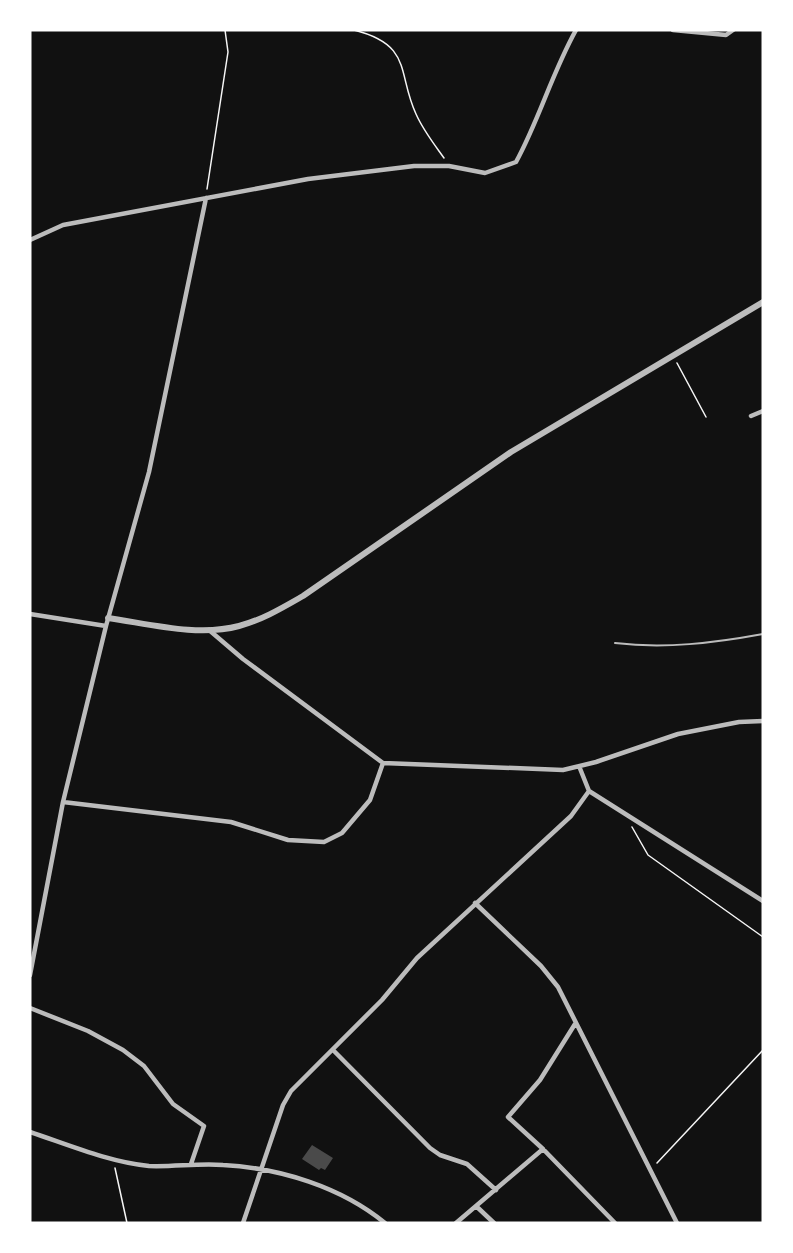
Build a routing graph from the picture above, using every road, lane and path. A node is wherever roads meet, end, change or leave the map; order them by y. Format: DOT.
graph roads {
  1 [pos="225,30"];
  2 [pos="354,30"];
  3 [pos="576,30"];
  4 [pos="673,30"];
  5 [pos="733,30"];
  6 [pos="449,166"];
  7 [pos="206,198"];
  8 [pos="30,240"];
  9 [pos="763,302"];
  10 [pos="672,355"];
  11 [pos="763,411"];
  12 [pos="751,416"];
  13 [pos="706,417"];
  14 [pos="30,614"];
  15 [pos="108,618"];
  16 [pos="106,626"];
  17 [pos="208,630"];
  18 [pos="763,634"];
  19 [pos="615,643"];
  20 [pos="763,721"];
  21 [pos="382,763"];
  22 [pos="579,766"];
  23 [pos="589,791"];
  24 [pos="63,802"];
  25 [pos="623,812"];
  26 [pos="763,901"];
  27 [pos="475,903"];
  28 [pos="763,937"];
  29 [pos="30,975"];
  30 [pos="30,1008"];
  31 [pos="575,1024"];
  32 [pos="763,1050"];
  33 [pos="333,1051"];
  34 [pos="30,1132"];
  35 [pos="543,1149"];
  36 [pos="113,1159"];
  37 [pos="191,1164"];
  38 [pos="262,1169"];
  39 [pos="650,1169"];
  40 [pos="496,1190"];
  41 [pos="476,1206"];
  42 [pos="127,1223"];
  43 [pos="243,1223"];
  44 [pos="385,1223"];
  45 [pos="456,1223"];
  46 [pos="494,1223"];
  47 [pos="615,1223"];
  48 [pos="677,1223"];
  1 -- 7 [label="path"];
  2 -- 6 [label="path"];
  3 -- 6 [label="street"];
  4 -- 5 [label="street"];
  6 -- 7 [label="street"];
  7 -- 8 [label="street"];
  7 -- 15 [label="street"];
  9 -- 10 [label="street"];
  10 -- 13 [label="path"];
  10 -- 17 [label="street"];
  11 -- 12 [label="street"];
  14 -- 16 [label="street"];
  15 -- 16 [label="street"];
  15 -- 17 [label="street"];
  16 -- 24 [label="street"];
  17 -- 21 [label="street"];
  18 -- 19 [label="lane"];
  20 -- 22 [label="street"];
  21 -- 22 [label="street"];
  21 -- 24 [label="street"];
  22 -- 23 [label="street"];
  23 -- 25 [label="street"];
  23 -- 27 [label="street"];
  24 -- 29 [label="street"];
  25 -- 26 [label="street"];
  25 -- 28 [label="path"];
  27 -- 31 [label="street"];
  27 -- 33 [label="street"];
  30 -- 37 [label="street"];
  31 -- 35 [label="street"];
  31 -- 39 [label="street"];
  32 -- 39 [label="path"];
  33 -- 38 [label="street"];
  33 -- 40 [label="street"];
  34 -- 36 [label="street"];
  35 -- 40 [label="street"];
  35 -- 47 [label="street"];
  36 -- 37 [label="street"];
  36 -- 42 [label="path"];
  37 -- 38 [label="street"];
  38 -- 43 [label="street"];
  38 -- 44 [label="street"];
  39 -- 48 [label="street"];
  40 -- 41 [label="street"];
  41 -- 45 [label="street"];
  41 -- 46 [label="street"];
}
